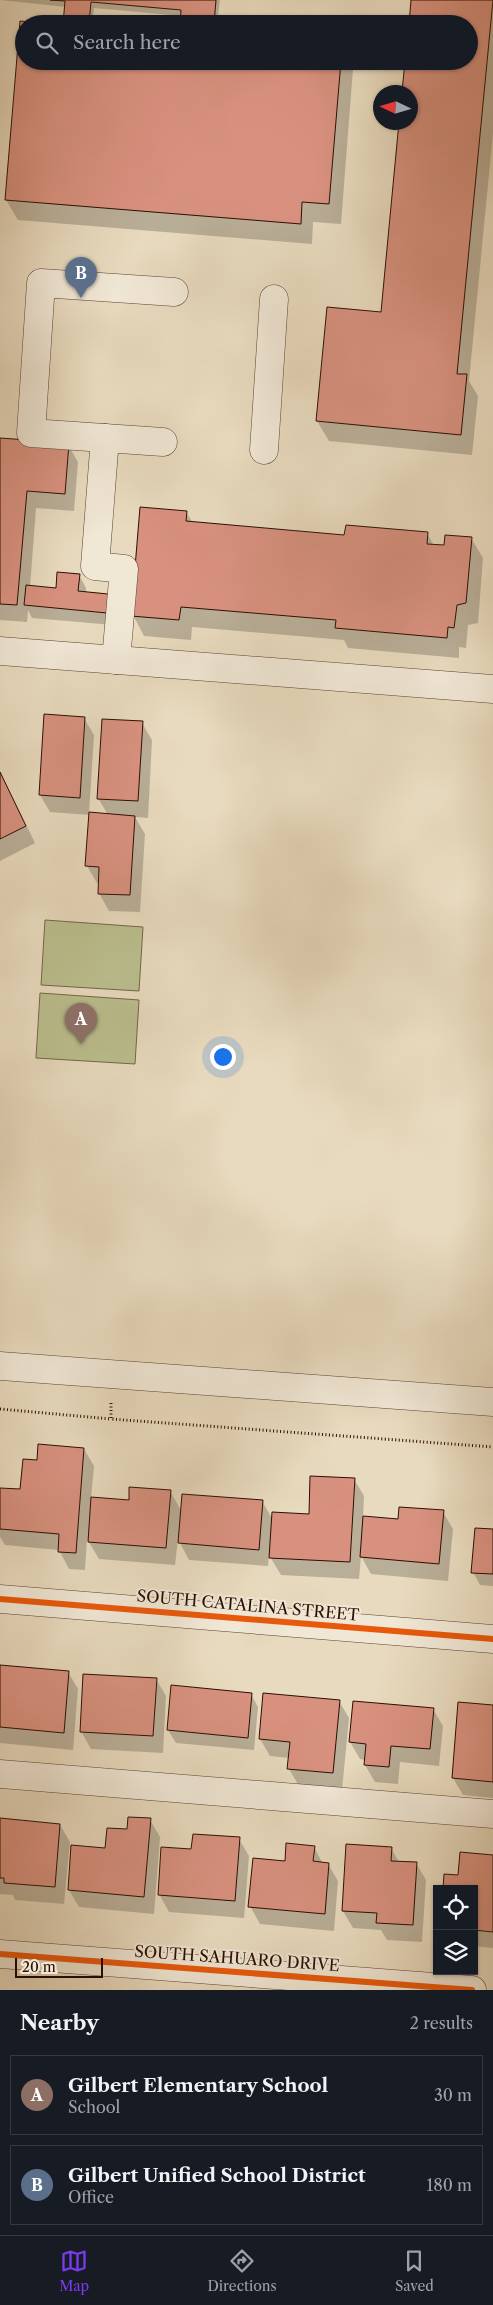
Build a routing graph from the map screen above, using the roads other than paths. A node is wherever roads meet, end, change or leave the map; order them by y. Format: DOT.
graph roads {
  1 [pos="174,292"];
  2 [pos="274,299"];
  3 [pos="105,438"];
  4 [pos="163,442"];
  5 [pos="264,450"];
  6 [pos="0,651"];
  7 [pos="116,660"];
  8 [pos="493,689"];
  9 [pos="0,1366"];
  10 [pos="493,1402"];
  11 [pos="0,1599"];
  12 [pos="493,1639"];
  13 [pos="0,1774"];
  14 [pos="493,1814"];
  15 [pos="0,1954"];
  16 [pos="472,1990"];
  1 -- 3 [label="street"];
  2 -- 5 [label="street"];
  3 -- 4 [label="street"];
  3 -- 7 [label="street"];
  6 -- 7 [label="street"];
  7 -- 8 [label="street"];
  9 -- 10 [label="street"];
  11 -- 12 [label="street, SOUTH CATALINA STREET"];
  13 -- 14 [label="street"];
  15 -- 16 [label="street, SOUTH SAHUARO DRIVE"];
}
